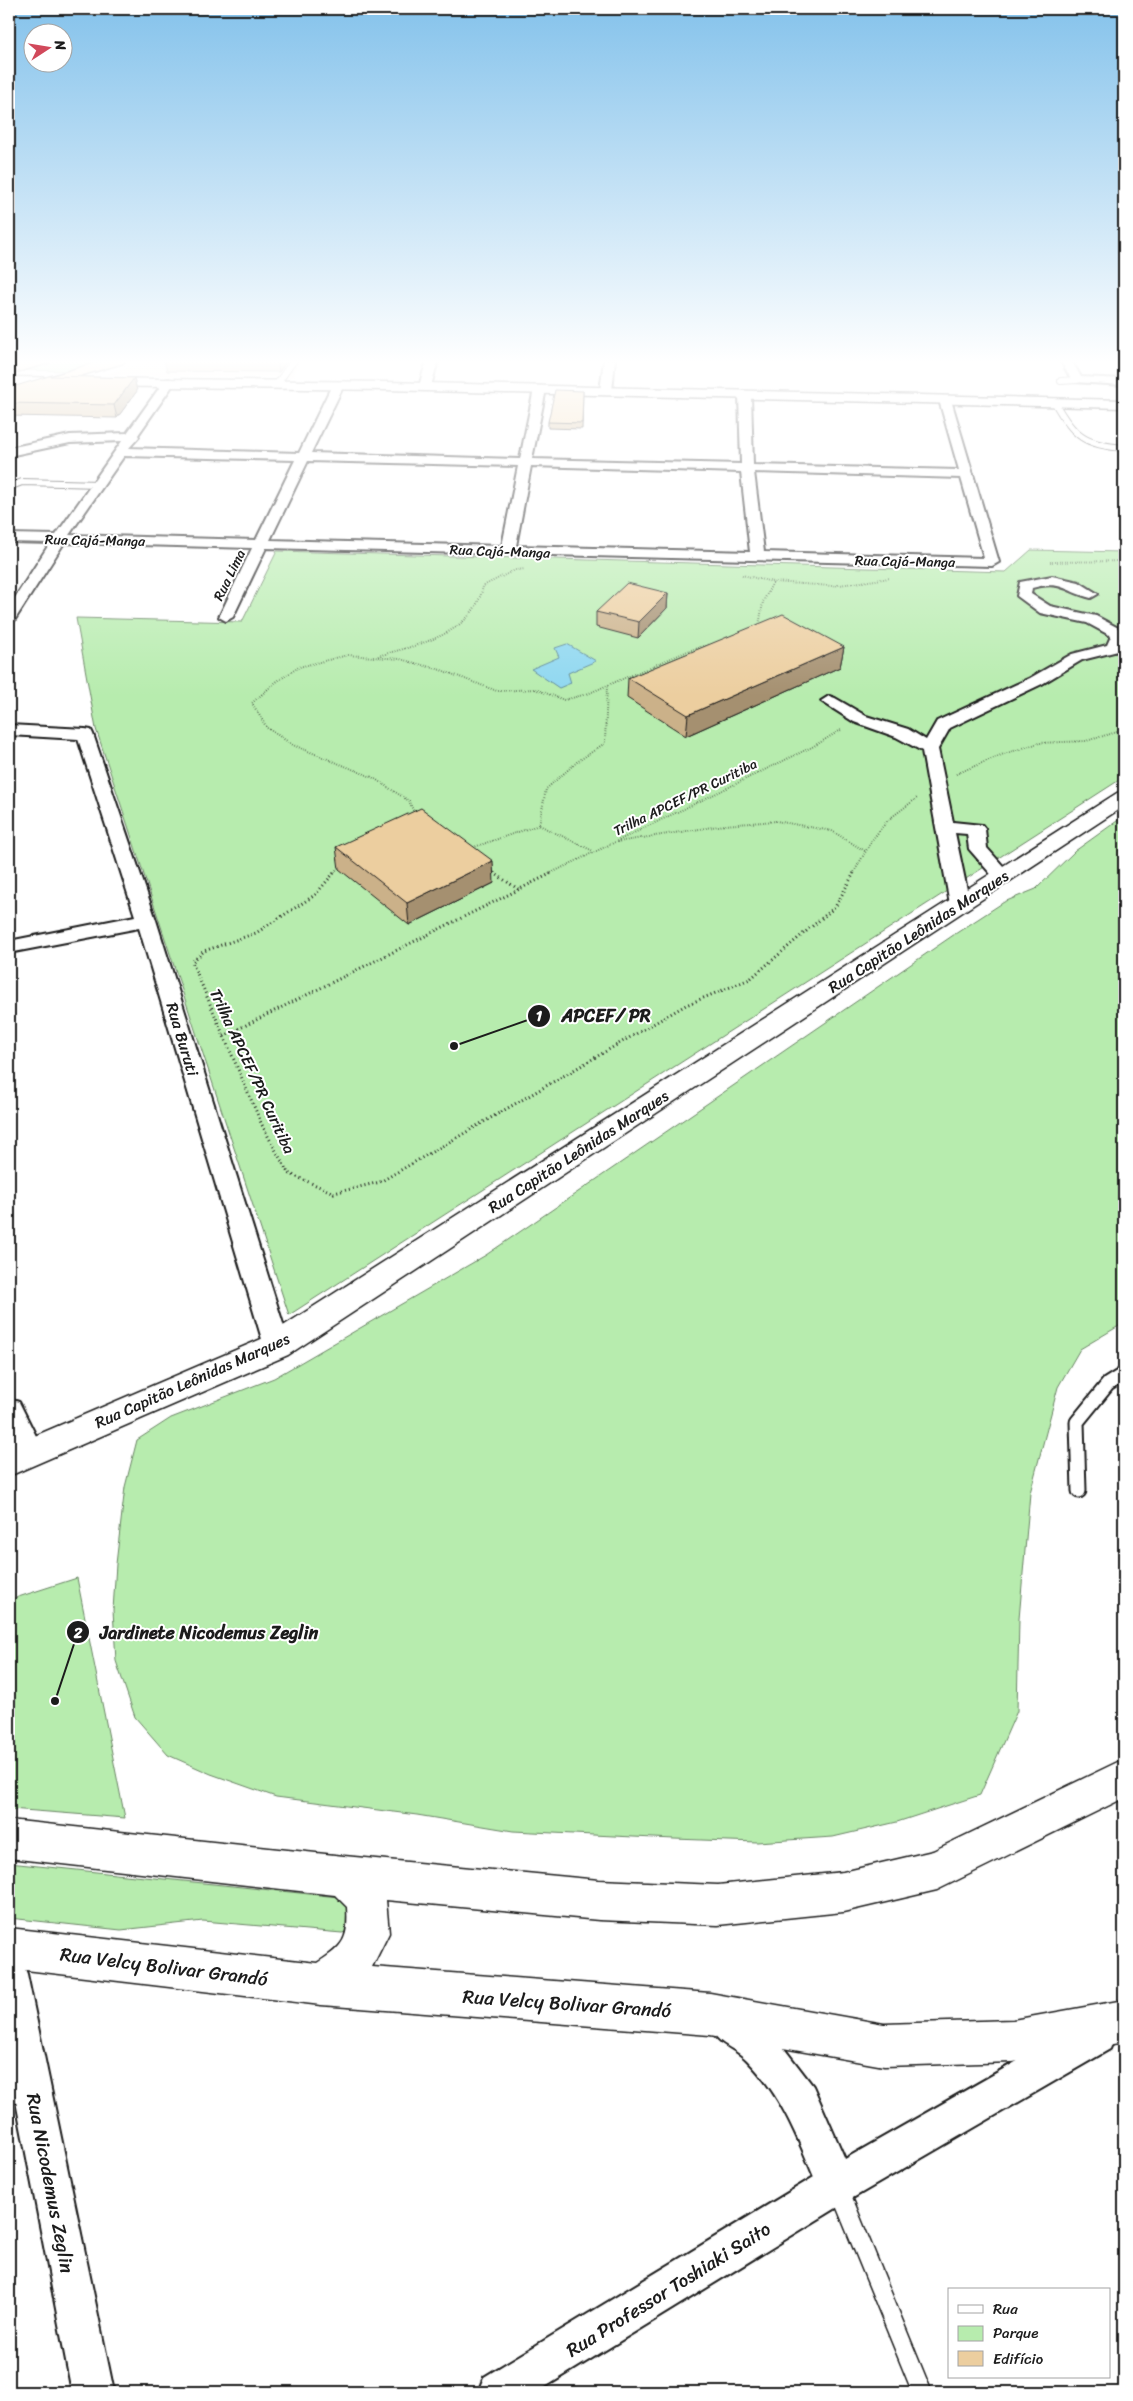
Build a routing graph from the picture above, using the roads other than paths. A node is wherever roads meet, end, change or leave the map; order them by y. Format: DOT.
graph roads {
  1 [pos="108,472"];
  2 [pos="298,472"];
  3 [pos="524,472"];
  4 [pos="748,472"];
  5 [pos="894,472"];
  6 [pos="965,474"];
  7 [pos="100,484"];
  8 [pos="9,487"];
  9 [pos="9,538"];
  10 [pos="60,539"];
  11 [pos="262,544"];
  12 [pos="508,551"];
  13 [pos="758,558"];
  14 [pos="1091,594"];
  15 [pos="226,617"];
  16 [pos="9,618"];
  17 [pos="829,701"];
  18 [pos="9,730"];
  19 [pos="930,749"];
  20 [pos="1124,797"];
  21 [pos="944,827"];
  22 [pos="947,847"];
  23 [pos="978,849"];
  24 [pos="1003,876"];
  25 [pos="960,904"];
  26 [pos="146,920"];
  27 [pos="9,947"];
  28 [pos="277,1346"];
  29 [pos="1124,1374"];
  30 [pos="9,1410"];
  31 [pos="20,1457"];
  32 [pos="1079,1491"];
  33 [pos="1124,1778"];
  34 [pos="9,1839"];
  35 [pos="344,1876"];
  36 [pos="9,1948"];
  37 [pos="9,1974"];
  38 [pos="321,1984"];
  39 [pos="710,2014"];
  40 [pos="1124,2022"];
  41 [pos="837,2185"];
  42 [pos="537,2382"];
  43 [pos="93,2392"];
  44 [pos="499,2392"];
  45 [pos="922,2392"];
  1 -- 7 [label="street"];
  2 -- 11 [label="street, Rua Lima"];
  3 -- 12 [label="street"];
  4 -- 13 [label="street"];
  5 -- 6 [label="street"];
  6 -- 13 [label="street, Rua Cajá-Manga"];
  7 -- 8 [label="lane"];
  7 -- 10 [label="street"];
  9 -- 10 [label="street, Rua Cajá-Manga"];
  10 -- 11 [label="street, Rua Cajá-Manga"];
  10 -- 16 [label="street"];
  11 -- 12 [label="street, Rua Cajá-Manga"];
  11 -- 15 [label="street, Rua Lima"];
  12 -- 13 [label="street, Rua Cajá-Manga"];
  14 -- 19 [label="street"];
  17 -- 19 [label="street"];
  18 -- 26 [label="street, Rua Buruti"];
  19 -- 21 [label="street"];
  20 -- 24 [label="main road, Rua Capitão Leônidas Marques"];
  21 -- 22 [label="street"];
  21 -- 23 [label="street"];
  22 -- 23 [label="street"];
  22 -- 25 [label="street"];
  23 -- 24 [label="street"];
  24 -- 25 [label="main road, Rua Capitão Leônidas Marques"];
  25 -- 28 [label="main road, Rua Capitão Leônidas Marques"];
  26 -- 27 [label="street"];
  26 -- 28 [label="street, Rua Buruti"];
  28 -- 31 [label="main road, Rua Capitão Leônidas Marques"];
  29 -- 32 [label="lane"];
  30 -- 31 [label="street"];
  33 -- 35 [label="main road"];
  34 -- 35 [label="main road"];
  35 -- 38 [label="main road"];
  36 -- 38 [label="main road, Rua Velcy Bolivar Grandó"];
  37 -- 43 [label="street, Rua Nicodemus Zeglin"];
  38 -- 39 [label="main road, Rua Velcy Bolivar Grandó"];
  39 -- 40 [label="main road, Rua Velcy Bolivar Grandó"];
  39 -- 41 [label="street"];
  40 -- 41 [label="street, Rua Professor Toshiaki Saito"];
  41 -- 42 [label="street, Rua Professor Toshiaki Saito"];
  41 -- 45 [label="lane"];
  42 -- 44 [label="street, Rua Professor Toshiaki Saito"];
}
